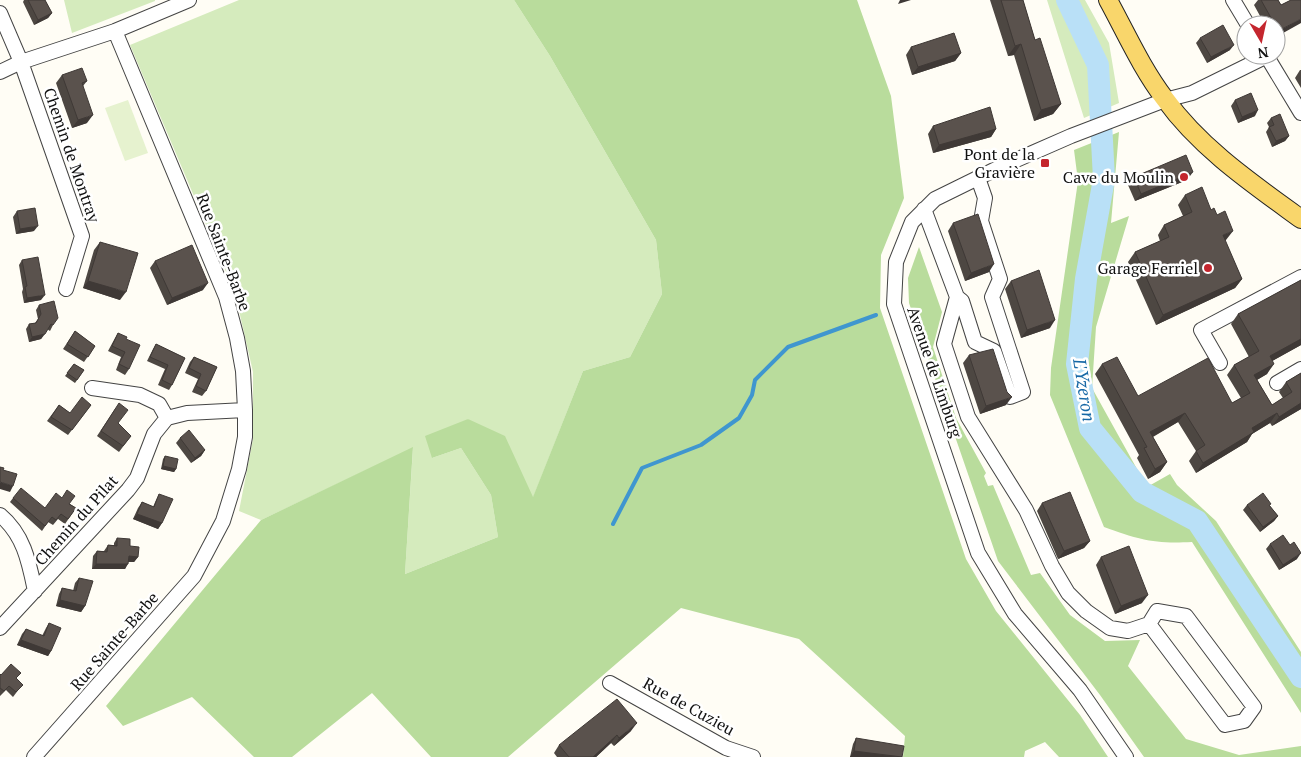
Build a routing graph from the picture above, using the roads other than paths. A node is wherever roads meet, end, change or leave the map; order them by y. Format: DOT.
graph roads {
  1 [pos="189,0"];
  2 [pos="1108,0"];
  3 [pos="1233,0"];
  4 [pos="173,3"];
  5 [pos="0,13"];
  6 [pos="1242,15"];
  7 [pos="115,31"];
  8 [pos="21,62"];
  9 [pos="1247,65"];
  10 [pos="1273,65"];
  11 [pos="0,72"];
  12 [pos="1165,100"];
  13 [pos="1301,113"];
  14 [pos="978,178"];
  15 [pos="924,209"];
  16 [pos="1301,219"];
  17 [pos="1301,277"];
  18 [pos="66,289"];
  19 [pos="957,297"];
  20 [pos="1220,363"];
  21 [pos="1301,369"];
  22 [pos="1277,383"];
  23 [pos="92,388"];
  24 [pos="245,410"];
  25 [pos="167,418"];
  26 [pos="0,515"];
  27 [pos="36,591"];
  28 [pos="1149,624"];
  29 [pos="0,628"];
  30 [pos="610,683"];
  31 [pos="34,757"];
  32 [pos="753,757"];
  33 [pos="1126,757"];
  1 -- 4 [label="street"];
  2 -- 12 [label="main road"];
  3 -- 6 [label="street"];
  4 -- 7 [label="street"];
  5 -- 8 [label="street, Chemin de Montray"];
  7 -- 8 [label="street"];
  7 -- 24 [label="street, Rue Sainte-Barbe"];
  8 -- 11 [label="street"];
  8 -- 18 [label="street, Chemin de Montray"];
  9 -- 12 [label="street, Avenue de Limburg"];
  10 -- 13 [label="street"];
  12 -- 14 [label="street, Avenue de Limburg"];
  12 -- 16 [label="main road"];
  14 -- 15 [label="street, Avenue de Limburg"];
  14 -- 19 [label="street"];
  15 -- 19 [label="street"];
  15 -- 33 [label="street, Avenue de Limburg"];
  17 -- 20 [label="street"];
  19 -- 28 [label="street"];
  21 -- 22 [label="street"];
  23 -- 25 [label="street"];
  24 -- 25 [label="street"];
  24 -- 31 [label="street, Rue Sainte-Barbe"];
  25 -- 27 [label="street, Chemin du Pilat"];
  26 -- 27 [label="street, Chemin du Pilat"];
  27 -- 29 [label="street, Chemin du Pilat"];
  28 -- 28 [label="street"];
  30 -- 32 [label="street, Rue de Cuzieu"];
}
